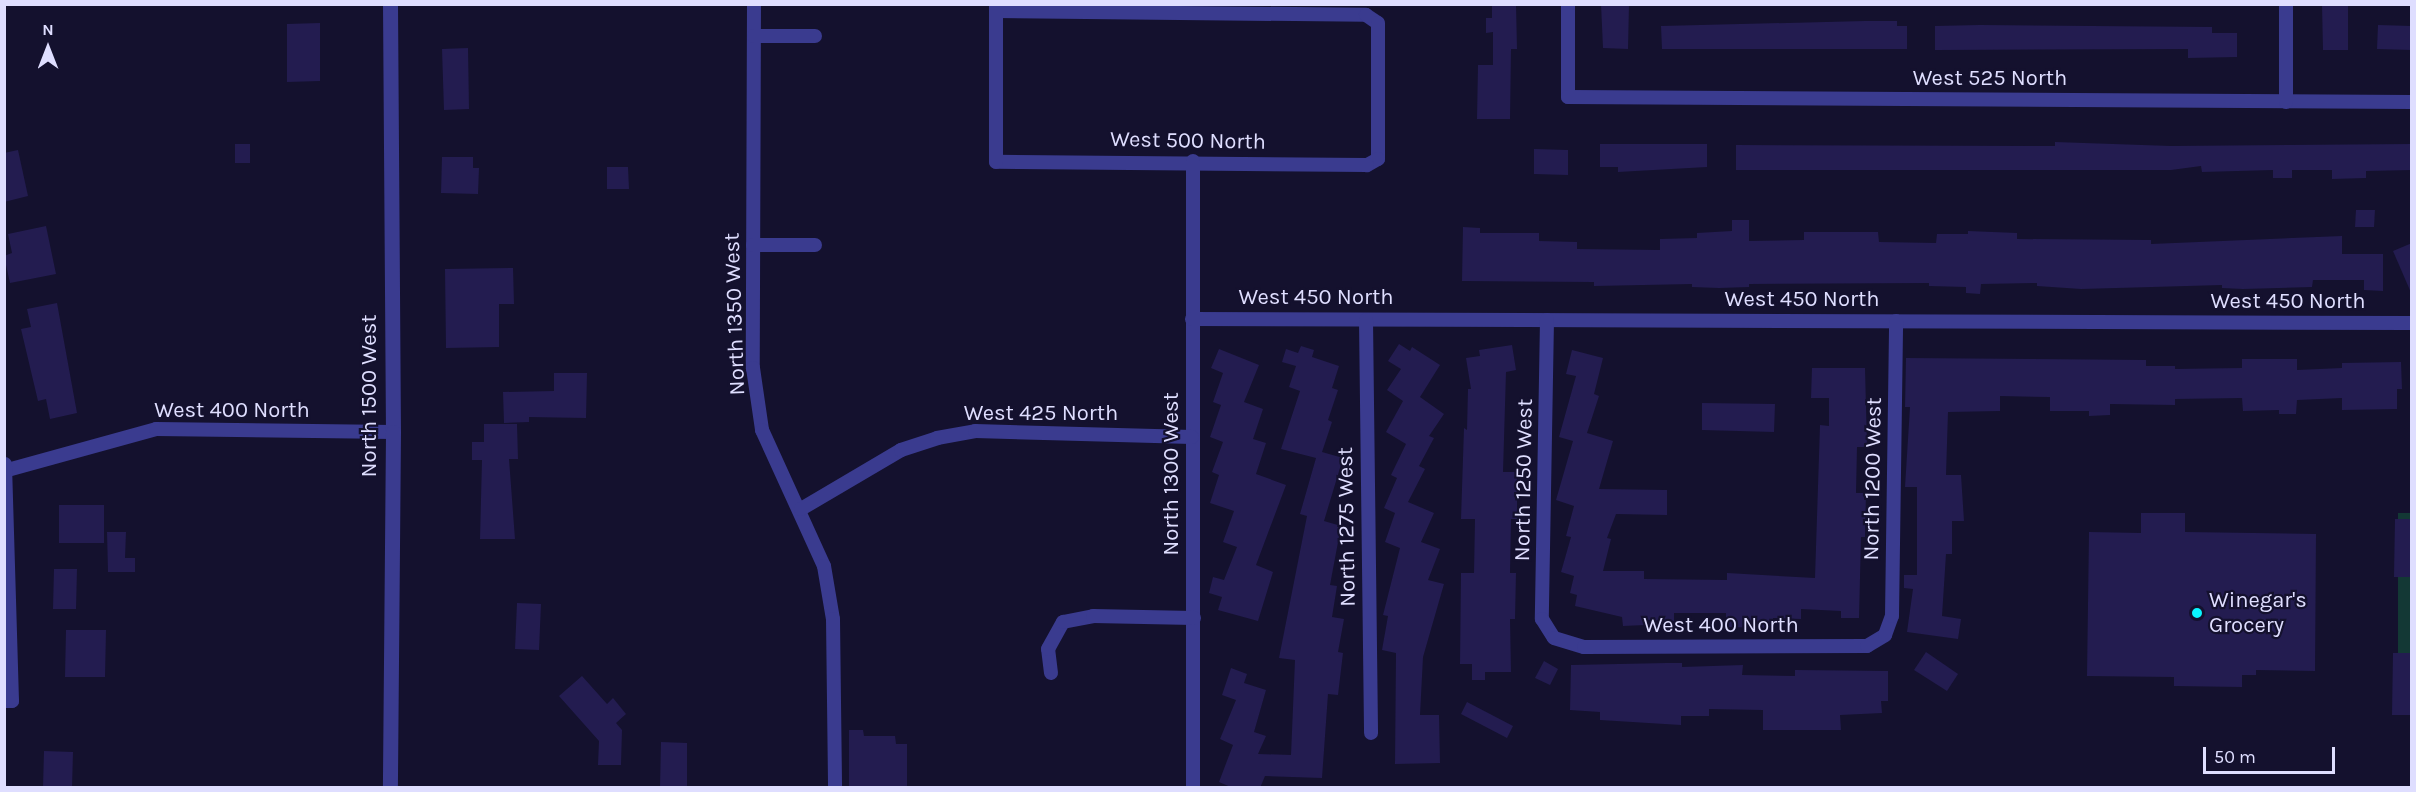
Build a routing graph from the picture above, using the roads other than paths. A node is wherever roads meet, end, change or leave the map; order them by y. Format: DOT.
graph roads {
  1 [pos="390,4"];
  2 [pos="754,4"];
  3 [pos="1568,4"];
  4 [pos="2286,4"];
  5 [pos="996,8"];
  6 [pos="754,36"];
  7 [pos="815,36"];
  8 [pos="2286,102"];
  9 [pos="2412,102"];
  10 [pos="1192,161"];
  11 [pos="753,245"];
  12 [pos="815,245"];
  13 [pos="1192,319"];
  14 [pos="1366,320"];
  15 [pos="1547,320"];
  16 [pos="1896,321"];
  17 [pos="2412,323"];
  18 [pos="393,432"];
  19 [pos="1192,437"];
  20 [pos="5,468"];
  21 [pos="801,509"];
  22 [pos="1194,618"];
  23 [pos="1885,635"];
  24 [pos="1554,638"];
  25 [pos="1051,673"];
  26 [pos="8,701"];
  27 [pos="1371,733"];
  28 [pos="390,788"];
  29 [pos="835,788"];
  30 [pos="1193,788"];
  1 -- 18 [label="street, North 1500 West"];
  2 -- 6 [label="street, North 1350 West"];
  3 -- 8 [label="street, West 525 North"];
  4 -- 8 [label="street"];
  5 -- 10 [label="street, West 500 North"];
  5 -- 10 [label="street, West 500 North"];
  6 -- 7 [label="street"];
  6 -- 11 [label="street, North 1350 West"];
  8 -- 9 [label="street, West 525 North"];
  10 -- 13 [label="street, North 1300 West"];
  11 -- 12 [label="street"];
  11 -- 21 [label="street, North 1350 West"];
  13 -- 14 [label="street, West 450 North"];
  13 -- 19 [label="street, North 1300 West"];
  14 -- 15 [label="street, West 450 North"];
  14 -- 27 [label="street, North 1275 West"];
  15 -- 16 [label="street, West 450 North"];
  15 -- 24 [label="street, North 1250 West"];
  16 -- 17 [label="street, West 450 North"];
  16 -- 23 [label="street, North 1200 West"];
  18 -- 20 [label="street, West 400 North"];
  18 -- 28 [label="street, North 1500 West"];
  19 -- 21 [label="street, West 425 North"];
  19 -- 22 [label="street, North 1300 West"];
  20 -- 26 [label="street"];
  21 -- 29 [label="street, North 1350 West"];
  22 -- 25 [label="street"];
  22 -- 30 [label="street, North 1300 West"];
  23 -- 24 [label="street, West 400 North"];
}
